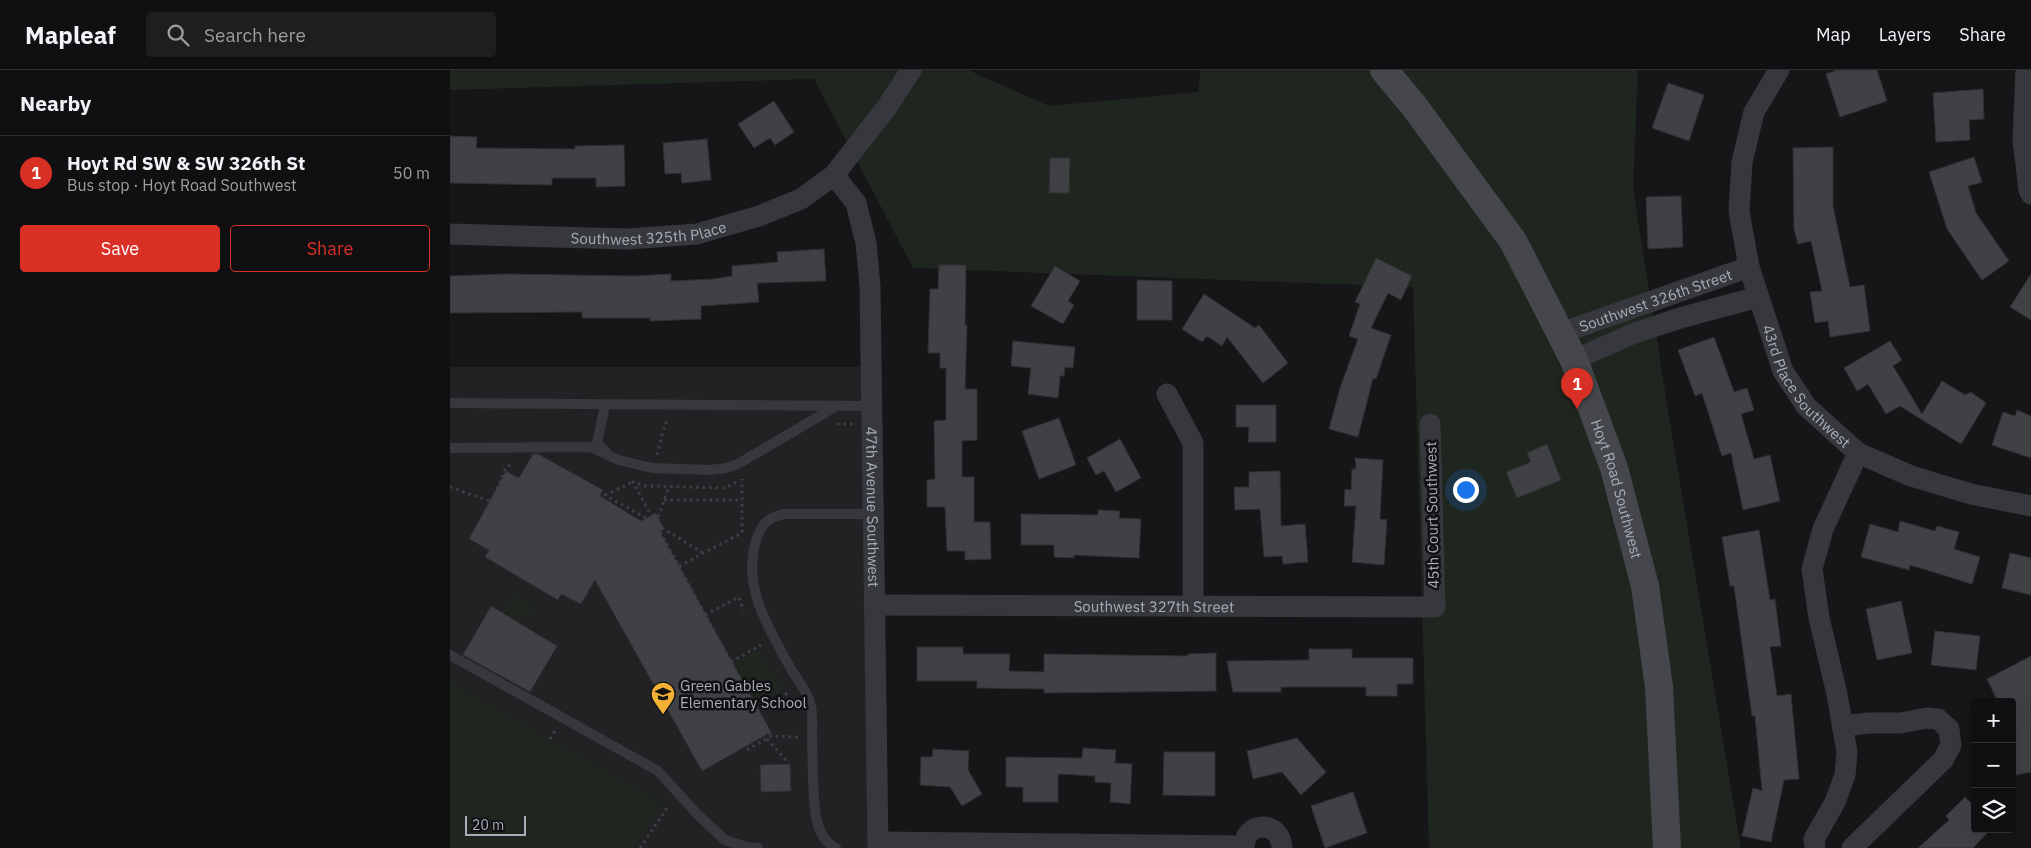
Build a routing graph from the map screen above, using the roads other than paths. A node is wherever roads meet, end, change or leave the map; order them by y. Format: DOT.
graph roads {
  1 [pos="911,70"];
  2 [pos="1384,70"];
  3 [pos="1779,70"];
  4 [pos="2026,70"];
  5 [pos="834,175"];
  6 [pos="2031,194"];
  7 [pos="450,234"];
  8 [pos="1749,267"];
  9 [pos="1758,297"];
  10 [pos="1561,333"];
  11 [pos="1574,360"];
  12 [pos="1167,394"];
  13 [pos="450,403"];
  14 [pos="605,405"];
  15 [pos="836,406"];
  16 [pos="872,406"];
  17 [pos="1430,424"];
  18 [pos="450,448"];
  19 [pos="1858,453"];
  20 [pos="608,454"];
  21 [pos="2031,506"];
  22 [pos="873,514"];
  23 [pos="874,605"];
  24 [pos="1193,606"];
  25 [pos="1435,607"];
  26 [pos="450,655"];
  27 [pos="1842,726"];
  28 [pos="874,846"];
  29 [pos="1244,847"];
  30 [pos="758,848"];
  31 [pos="836,848"];
  32 [pos="1282,848"];
  33 [pos="1667,848"];
  34 [pos="1815,848"];
  35 [pos="1852,848"];
  1 -- 5 [label="street, Southwest 325th Place"];
  2 -- 10 [label="main road, Hoyt Road Southwest"];
  3 -- 8 [label="street, 43rd Place Southwest"];
  4 -- 6 [label="street"];
  5 -- 7 [label="street, Southwest 325th Place"];
  5 -- 16 [label="street, 47th Avenue Southwest"];
  8 -- 9 [label="street, 43rd Place Southwest"];
  8 -- 10 [label="street, Southwest 326th Street"];
  9 -- 11 [label="street, Southwest 326th Street"];
  9 -- 19 [label="street, 43rd Place Southwest"];
  10 -- 11 [label="main road, Hoyt Road Southwest"];
  11 -- 33 [label="main road, Hoyt Road Southwest"];
  12 -- 24 [label="street"];
  13 -- 14 [label="lane"];
  14 -- 15 [label="lane"];
  14 -- 20 [label="lane"];
  15 -- 16 [label="lane"];
  15 -- 20 [label="lane"];
  16 -- 22 [label="street, 47th Avenue Southwest"];
  17 -- 25 [label="street, 45th Court Southwest"];
  18 -- 20 [label="lane"];
  19 -- 21 [label="street"];
  19 -- 27 [label="street, 43rd Place Southwest"];
  22 -- 23 [label="street, 47th Avenue Southwest"];
  22 -- 31 [label="lane"];
  23 -- 24 [label="street, Southwest 327th Street"];
  23 -- 28 [label="street, 47th Avenue Southwest"];
  24 -- 25 [label="street, Southwest 327th Street"];
  26 -- 30 [label="lane"];
  27 -- 34 [label="street, 43rd Place Southwest"];
  27 -- 35 [label="street"];
  28 -- 29 [label="street"];
  29 -- 32 [label="street"];
}
